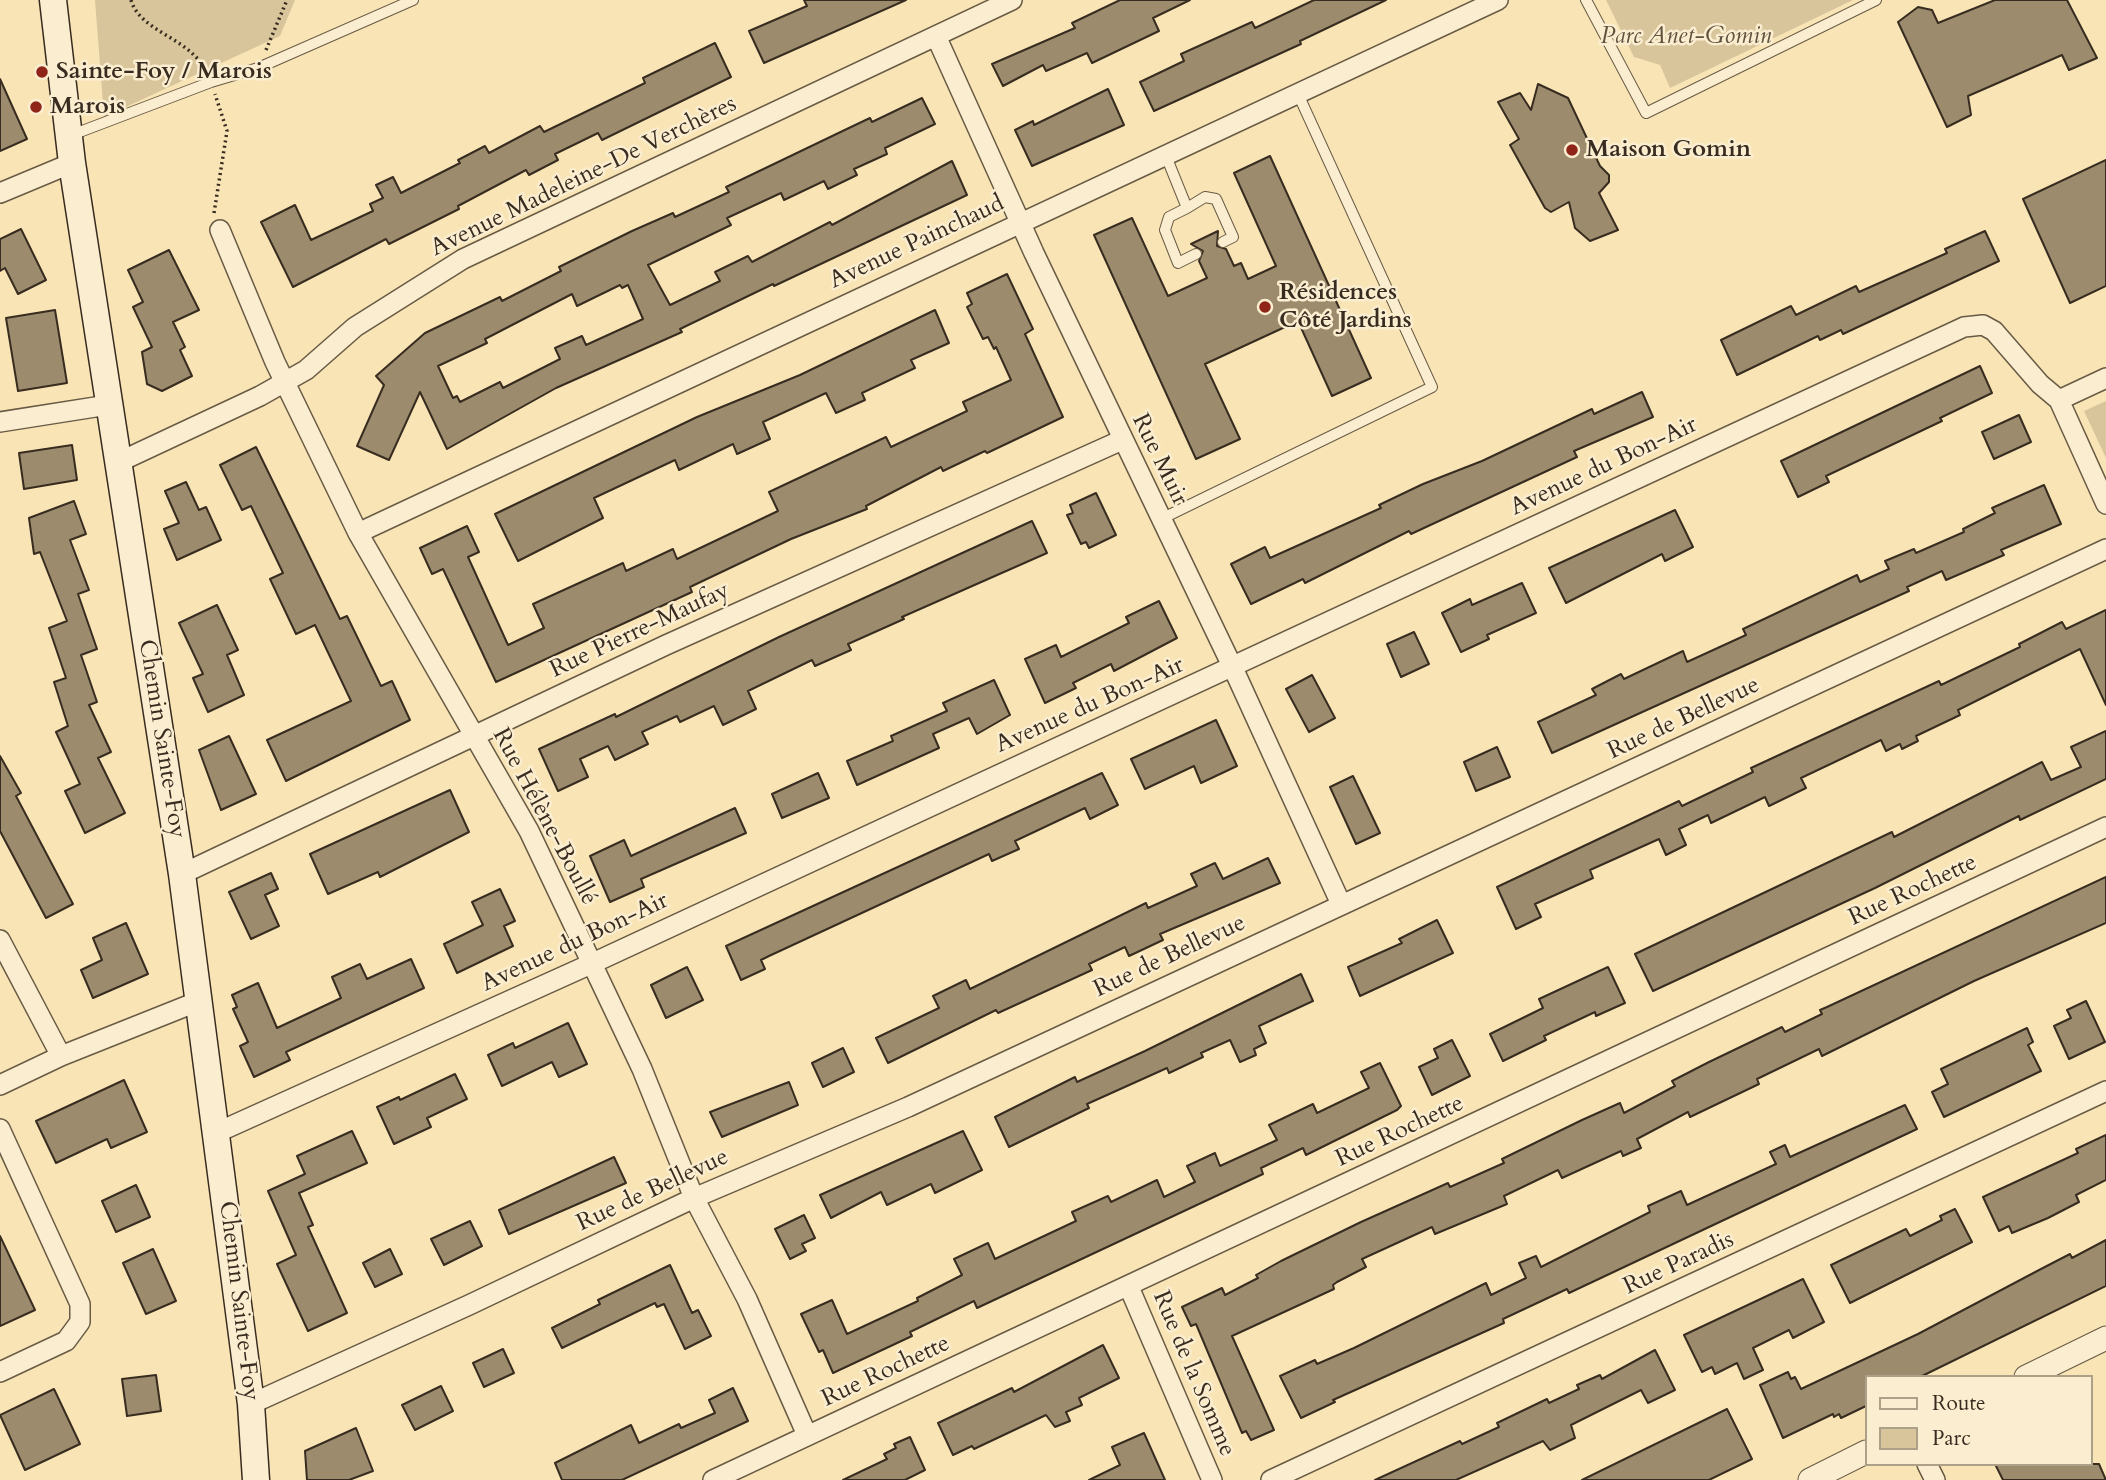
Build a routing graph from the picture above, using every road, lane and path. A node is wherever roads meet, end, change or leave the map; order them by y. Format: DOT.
graph roads {
  1 [pos="53,0"];
  2 [pos="131,0"];
  3 [pos="287,0"];
  4 [pos="413,0"];
  5 [pos="1012,0"];
  6 [pos="1498,0"];
  7 [pos="1586,0"];
  8 [pos="1875,0"];
  9 [pos="936,36"];
  10 [pos="258,68"];
  11 [pos="211,82"];
  12 [pos="1298,94"];
  13 [pos="69,136"];
  14 [pos="1166,156"];
  15 [pos="72,163"];
  16 [pos="0,193"];
  17 [pos="1186,208"];
  18 [pos="1021,221"];
  19 [pos="220,230"];
  20 [pos="1223,242"];
  21 [pos="1196,254"];
  22 [pos="2106,378"];
  23 [pos="285,382"];
  24 [pos="2059,400"];
  25 [pos="108,405"];
  26 [pos="0,422"];
  27 [pos="1122,440"];
  28 [pos="118,462"];
  29 [pos="2106,503"];
  30 [pos="1161,519"];
  31 [pos="358,533"];
  32 [pos="2106,549"];
  33 [pos="1233,668"];
  34 [pos="473,736"];
  35 [pos="2106,827"];
  36 [pos="182,874"];
  37 [pos="1341,904"];
  38 [pos="0,940"];
  39 [pos="593,963"];
  40 [pos="199,1001"];
  41 [pos="61,1056"];
  42 [pos="0,1085"];
  43 [pos="2106,1091"];
  44 [pos="0,1129"];
  45 [pos="216,1133"];
  46 [pos="694,1198"];
  47 [pos="1129,1287"];
  48 [pos="2106,1338"];
  49 [pos="0,1372"];
  50 [pos="2030,1375"];
  51 [pos="251,1404"];
  52 [pos="807,1435"];
  53 [pos="1864,1453"];
  54 [pos="256,1480"];
  55 [pos="713,1480"];
  56 [pos="1212,1480"];
  57 [pos="1271,1480"];
  58 [pos="1810,1480"];
  1 -- 13 [label="main road, Chemin Sainte-Foy"];
  2 -- 11 [label="path"];
  3 -- 10 [label="path"];
  4 -- 10 [label="lane"];
  5 -- 9 [label="street, Avenue Madeleine-De Verchères"];
  6 -- 12 [label="street, Avenue Painchaud"];
  7 -- 8 [label="lane"];
  9 -- 18 [label="street, Rue Muir"];
  9 -- 23 [label="street, Avenue Madeleine-De Verchères"];
  10 -- 11 [label="lane"];
  11 -- 13 [label="lane"];
  11 -- 19 [label="path"];
  12 -- 14 [label="street, Avenue Painchaud"];
  12 -- 30 [label="lane"];
  13 -- 15 [label="main road, Chemin Sainte-Foy"];
  14 -- 17 [label="lane"];
  14 -- 18 [label="street, Avenue Painchaud"];
  15 -- 16 [label="street"];
  15 -- 25 [label="main road, Chemin Sainte-Foy"];
  17 -- 20 [label="lane"];
  17 -- 21 [label="lane"];
  18 -- 27 [label="street, Rue Muir"];
  18 -- 31 [label="street, Avenue Painchaud"];
  19 -- 23 [label="street, Rue Hélène-Boullé"];
  22 -- 24 [label="street"];
  23 -- 28 [label="street, Avenue Madeleine-De Verchères"];
  23 -- 31 [label="street, Rue Hélène-Boullé"];
  24 -- 29 [label="street"];
  24 -- 33 [label="street, Avenue du Bon-Air"];
  25 -- 26 [label="street"];
  25 -- 28 [label="main road, Chemin Sainte-Foy"];
  27 -- 30 [label="street, Rue Muir"];
  27 -- 34 [label="street, Rue Pierre-Maufay"];
  28 -- 36 [label="main road, Chemin Sainte-Foy"];
  30 -- 33 [label="street, Rue Muir"];
  31 -- 34 [label="street, Rue Hélène-Boullé"];
  32 -- 37 [label="street, Rue de Bellevue"];
  33 -- 37 [label="street, Rue Muir"];
  33 -- 39 [label="street, Avenue du Bon-Air"];
  34 -- 36 [label="street, Rue Pierre-Maufay"];
  34 -- 39 [label="street, Rue Hélène-Boullé"];
  35 -- 47 [label="street, Rue Rochette"];
  36 -- 40 [label="main road, Chemin Sainte-Foy"];
  37 -- 46 [label="street, Rue de Bellevue"];
  38 -- 41 [label="street"];
  39 -- 45 [label="street, Avenue du Bon-Air"];
  39 -- 46 [label="street, Rue Hélène-Boullé"];
  40 -- 41 [label="street"];
  40 -- 45 [label="main road, Chemin Sainte-Foy"];
  41 -- 42 [label="street"];
  43 -- 57 [label="street, Rue Paradis"];
  44 -- 49 [label="street"];
  45 -- 51 [label="main road, Chemin Sainte-Foy"];
  46 -- 51 [label="street, Rue de Bellevue"];
  46 -- 52 [label="street, Rue Hélène-Boullé"];
  47 -- 52 [label="street, Rue Rochette"];
  47 -- 56 [label="street, Rue de la Somme"];
  48 -- 50 [label="street"];
  51 -- 54 [label="main road, Chemin Sainte-Foy"];
  52 -- 55 [label="street, Rue Rochette"];
  53 -- 58 [label="street"];
}
